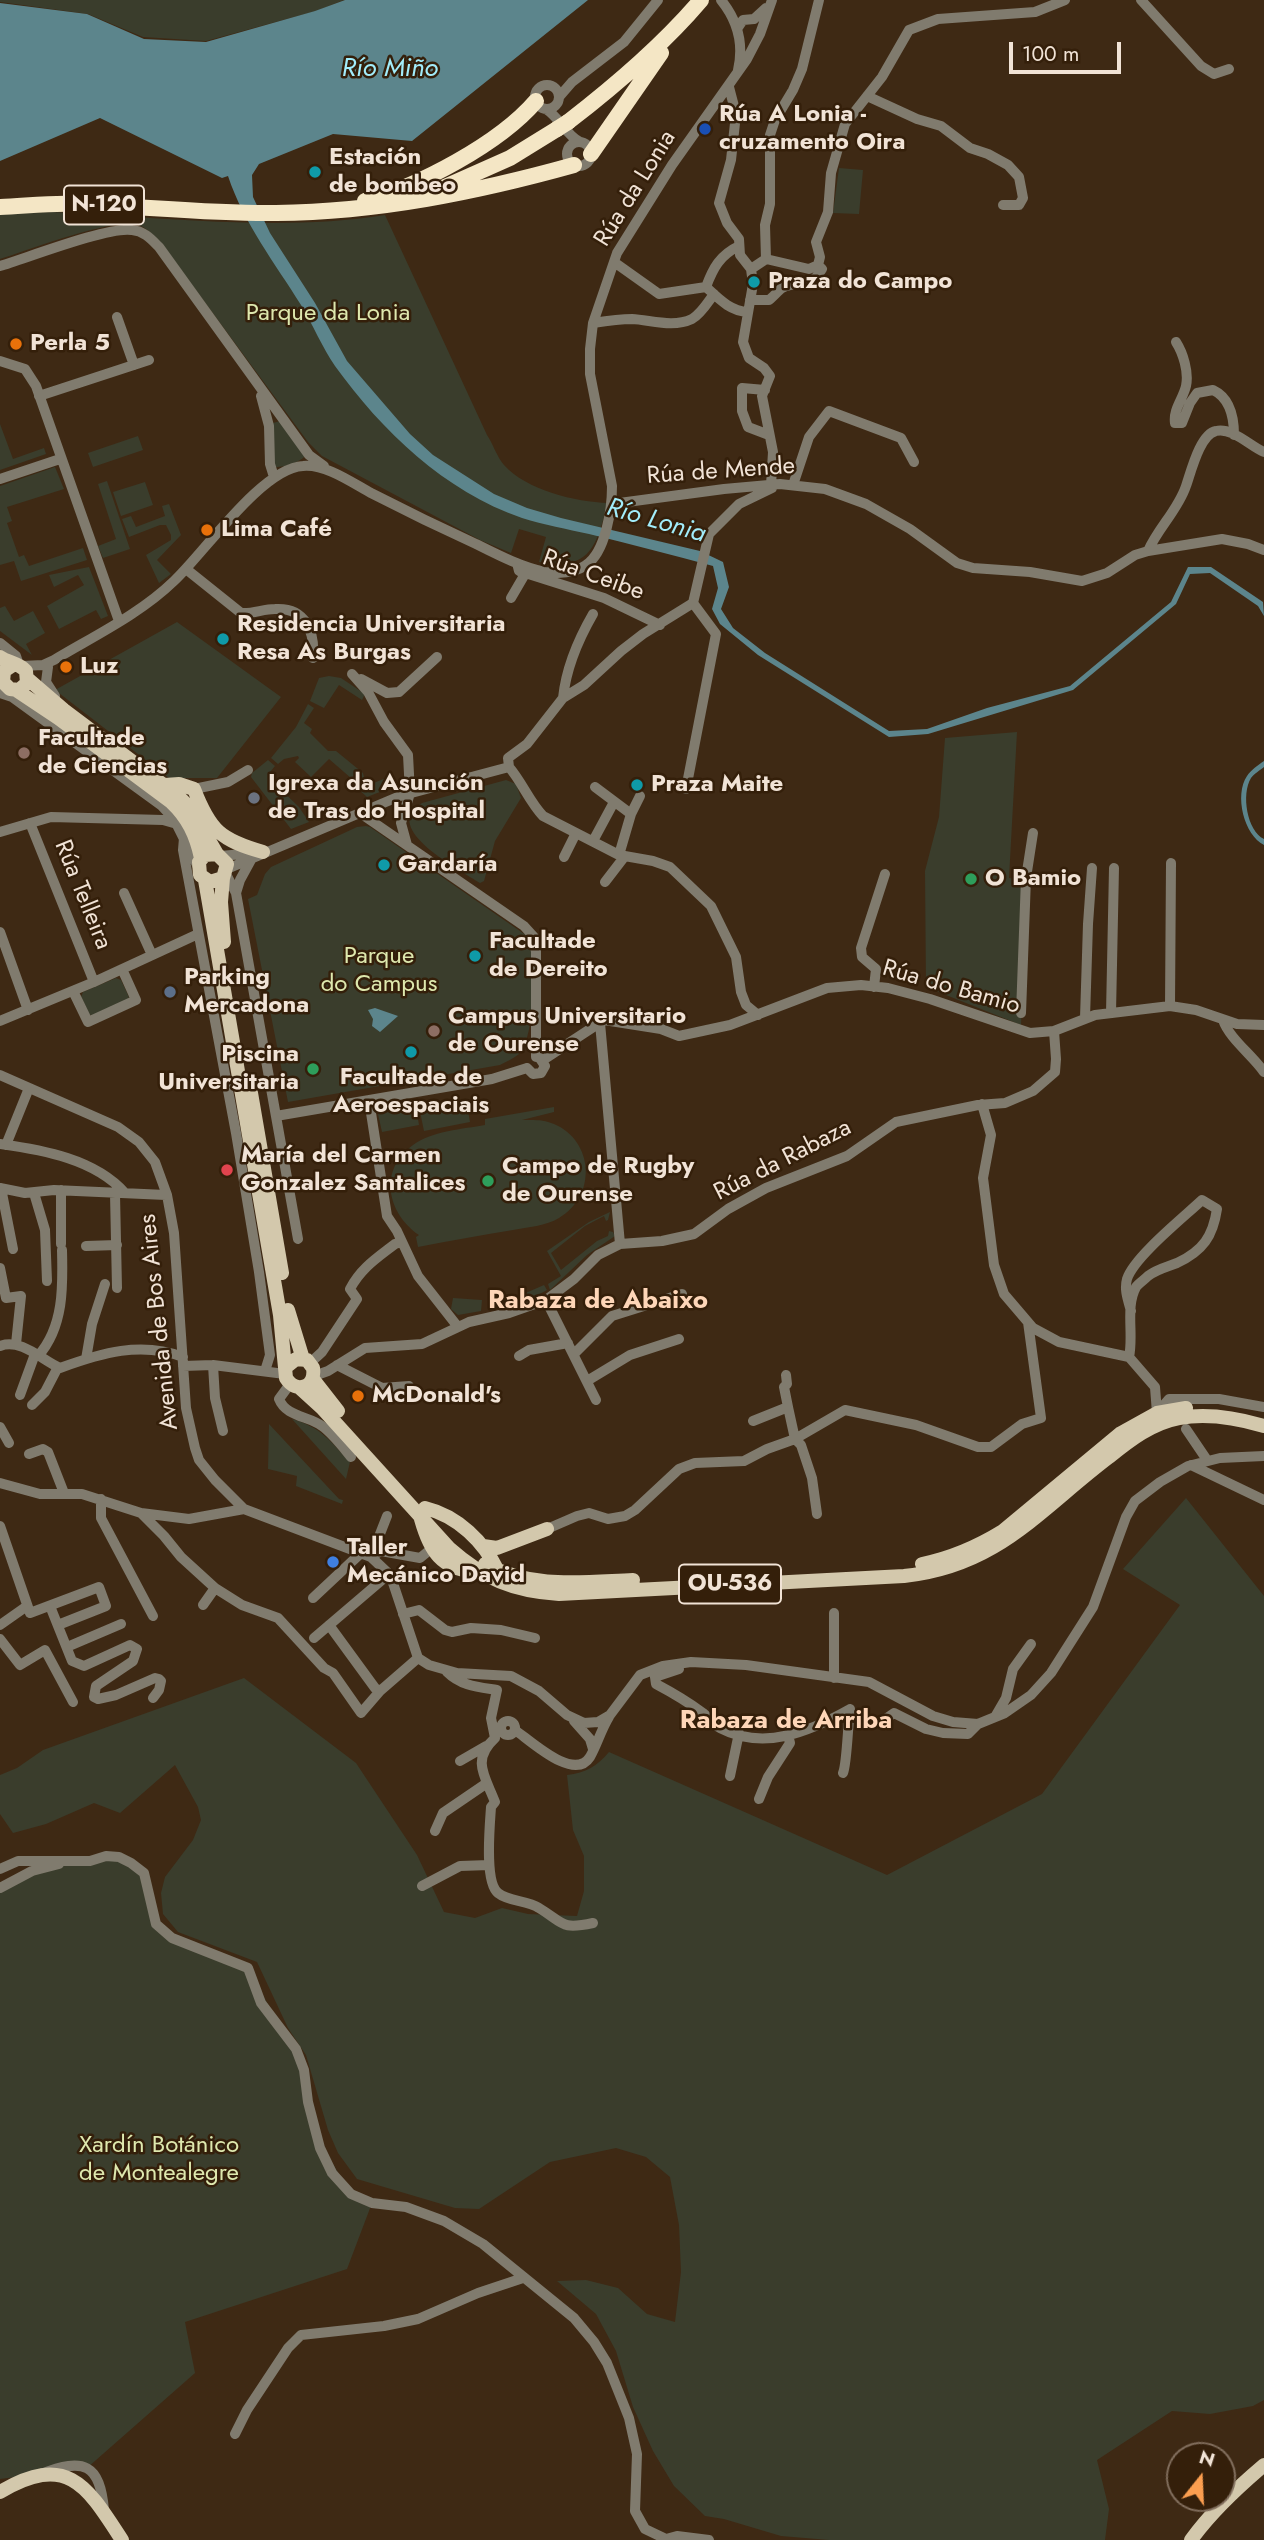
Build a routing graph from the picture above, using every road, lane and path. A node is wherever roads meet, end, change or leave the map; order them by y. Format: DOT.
graph roads {
  1 [pos="658,0"];
  2 [pos="722,0"];
  3 [pos="819,0"];
  4 [pos="1065,0"];
  5 [pos="1141,0"];
  6 [pos="771,2"];
  7 [pos="697,5"];
  8 [pos="752,19"];
  9 [pos="739,34"];
  10 [pos="759,35"];
  11 [pos="1229,69"];
  12 [pos="587,71"];
  13 [pos="737,72"];
  14 [pos="552,86"];
  15 [pos="729,87"];
  16 [pos="867,96"];
  17 [pos="558,100"];
  18 [pos="541,105"];
  19 [pos="563,126"];
  20 [pos="585,148"];
  21 [pos="571,157"];
  22 [pos="1003,205"];
  23 [pos="0,207"];
  24 [pos="367,207"];
  25 [pos="329,212"];
  26 [pos="739,246"];
  27 [pos="766,259"];
  28 [pos="614,262"];
  29 [pos="818,265"];
  30 [pos="0,266"];
  31 [pos="751,269"];
  32 [pos="710,291"];
  33 [pos="750,300"];
  34 [pos="748,312"];
  35 [pos="117,317"];
  36 [pos="593,323"];
  37 [pos="1176,342"];
  38 [pos="149,360"];
  39 [pos="0,361"];
  40 [pos="134,365"];
  41 [pos="257,387"];
  42 [pos="765,390"];
  43 [pos="39,396"];
  44 [pos="283,419"];
  45 [pos="269,426"];
  46 [pos="769,435"];
  47 [pos="1234,435"];
  48 [pos="1261,452"];
  49 [pos="60,458"];
  50 [pos="914,462"];
  51 [pos="338,475"];
  52 [pos="274,477"];
  53 [pos="0,479"];
  54 [pos="776,484"];
  55 [pos="793,485"];
  56 [pos="612,504"];
  57 [pos="1264,550"];
  58 [pos="1148,551"];
  59 [pos="517,563"];
  60 [pos="186,569"];
  61 [pos="525,574"];
  62 [pos="511,598"];
  63 [pos="694,601"];
  64 [pos="593,614"];
  65 [pos="118,621"];
  66 [pos="660,625"];
  67 [pos="0,643"];
  68 [pos="437,657"];
  69 [pos="313,659"];
  70 [pos="51,664"];
  71 [pos="10,678"];
  72 [pos="563,698"];
  73 [pos="110,744"];
  74 [pos="509,767"];
  75 [pos="248,770"];
  76 [pos="165,785"];
  77 [pos="595,787"];
  78 [pos="194,789"];
  79 [pos="686,789"];
  80 [pos="410,793"];
  81 [pos="640,796"];
  82 [pos="614,802"];
  83 [pos="201,807"];
  84 [pos="360,813"];
  85 [pos="631,814"];
  86 [pos="30,823"];
  87 [pos="177,824"];
  88 [pos="202,828"];
  89 [pos="0,832"];
  90 [pos="576,833"];
  91 [pos="1033,833"];
  92 [pos="184,838"];
  93 [pos="593,841"];
  94 [pos="407,845"];
  95 [pos="258,855"];
  96 [pos="622,856"];
  97 [pos="564,857"];
  98 [pos="200,862"];
  99 [pos="1171,863"];
  100 [pos="223,866"];
  101 [pos="1092,868"];
  102 [pos="1114,868"];
  103 [pos="885,874"];
  104 [pos="205,880"];
  105 [pos="605,882"];
  106 [pos="124,893"];
  107 [pos="236,893"];
  108 [pos="209,905"];
  109 [pos="0,932"];
  110 [pos="198,934"];
  111 [pos="152,955"];
  112 [pos="122,969"];
  113 [pos="94,982"];
  114 [pos="874,987"];
  115 [pos="73,991"];
  116 [pos="1170,1006"];
  117 [pos="28,1010"];
  118 [pos="1111,1013"];
  119 [pos="758,1015"];
  120 [pos="1085,1018"];
  121 [pos="1223,1020"];
  122 [pos="0,1021"];
  123 [pos="600,1023"];
  124 [pos="1264,1025"];
  125 [pos="1021,1030"];
  126 [pos="1054,1031"];
  127 [pos="540,1059"];
  128 [pos="1264,1072"];
  129 [pos="0,1076"];
  130 [pos="29,1088"];
  131 [pos="369,1100"];
  132 [pos="982,1104"];
  133 [pos="276,1116"];
  134 [pos="3,1144"];
  135 [pos="1,1188"];
  136 [pos="61,1190"];
  137 [pos="34,1193"];
  138 [pos="120,1194"];
  139 [pos="166,1195"];
  140 [pos="298,1239"];
  141 [pos="401,1242"];
  142 [pos="620,1244"];
  143 [pos="117,1245"];
  144 [pos="86,1246"];
  145 [pos="8,1247"];
  146 [pos="0,1268"];
  147 [pos="47,1281"];
  148 [pos="104,1284"];
  149 [pos="117,1288"];
  150 [pos="682,1294"];
  151 [pos="546,1300"];
  152 [pos="1132,1311"];
  153 [pos="264,1313"];
  154 [pos="1028,1322"];
  155 [pos="458,1327"];
  156 [pos="679,1339"];
  157 [pos="568,1343"];
  158 [pos="16,1344"];
  159 [pos="0,1346"];
  160 [pos="284,1350"];
  161 [pos="574,1354"];
  162 [pos="37,1355"];
  163 [pos="519,1356"];
  164 [pos="1129,1357"];
  165 [pos="86,1359"];
  166 [pos="183,1362"];
  167 [pos="213,1364"];
  168 [pos="336,1365"];
  169 [pos="58,1367"];
  170 [pos="311,1369"];
  171 [pos="265,1371"];
  172 [pos="786,1375"];
  173 [pos="290,1378"];
  174 [pos="587,1381"];
  175 [pos="409,1386"];
  176 [pos="20,1395"];
  177 [pos="596,1401"];
  178 [pos="32,1405"];
  179 [pos="788,1407"];
  180 [pos="1264,1407"];
  181 [pos="1157,1413"];
  182 [pos="1264,1417"];
  183 [pos="753,1421"];
  184 [pos="1264,1426"];
  185 [pos="0,1427"];
  186 [pos="1186,1429"];
  187 [pos="223,1432"];
  188 [pos="795,1439"];
  189 [pos="9,1443"];
  190 [pos="29,1454"];
  191 [pos="1264,1456"];
  192 [pos="351,1457"];
  193 [pos="1207,1460"];
  194 [pos="1191,1465"];
  195 [pos="0,1483"];
  196 [pos="64,1493"];
  197 [pos="101,1499"];
  198 [pos="1264,1500"];
  199 [pos="244,1509"];
  200 [pos="422,1511"];
  201 [pos="141,1513"];
  202 [pos="817,1514"];
  203 [pos="387,1516"];
  204 [pos="455,1520"];
  205 [pos="0,1526"];
  206 [pos="547,1529"];
  207 [pos="433,1536"];
  208 [pos="2,1538"];
  209 [pos="473,1550"];
  210 [pos="366,1555"];
  211 [pos="448,1565"];
  212 [pos="496,1566"];
  213 [pos="482,1573"];
  214 [pos="389,1574"];
  215 [pos="515,1583"];
  216 [pos="215,1588"];
  217 [pos="313,1598"];
  218 [pos="203,1605"];
  219 [pos="27,1606"];
  220 [pos="50,1606"];
  221 [pos="834,1613"];
  222 [pos="403,1614"];
  223 [pos="153,1616"];
  224 [pos="121,1624"];
  225 [pos="0,1625"];
  226 [pos="58,1625"];
  227 [pos="329,1625"];
  228 [pos="314,1638"];
  229 [pos="536,1638"];
  230 [pos="0,1639"];
  231 [pos="1031,1644"];
  232 [pos="67,1647"];
  233 [pos="418,1658"];
  234 [pos="694,1662"];
  235 [pos="445,1671"];
  236 [pos="834,1678"];
  237 [pos="380,1690"];
  238 [pos="153,1698"];
  239 [pos="73,1702"];
  240 [pos="567,1715"];
  241 [pos="610,1715"];
  242 [pos="995,1717"];
  243 [pos="884,1720"];
  244 [pos="978,1724"];
  245 [pos="739,1733"];
  246 [pos="499,1735"];
  247 [pos="788,1735"];
  248 [pos="486,1746"];
  249 [pos="593,1749"];
  250 [pos="460,1761"];
  251 [pos="843,1773"];
  252 [pos="730,1776"];
  253 [pos="487,1783"];
  254 [pos="759,1799"];
  255 [pos="435,1831"];
  256 [pos="76,1861"];
  257 [pos="489,1865"];
  258 [pos="0,1869"];
  259 [pos="422,1885"];
  260 [pos="0,1888"];
  261 [pos="593,1923"];
  262 [pos="523,2278"];
  263 [pos="235,2434"];
  264 [pos="1264,2465"];
  265 [pos="0,2492"];
  266 [pos="666,2539"];
  267 [pos="122,2540"];
  268 [pos="709,2540"];
  269 [pos="1192,2540"];
  1 -- 12 [label="street"];
  2 -- 8 [label="street"];
  2 -- 9 [label="street"];
  3 -- 27 [label="street"];
  4 -- 16 [label="street"];
  5 -- 11 [label="street"];
  6 -- 8 [label="street"];
  6 -- 10 [label="street, Rúa da Lonia"];
  7 -- 19 [label="highway, N-120"];
  7 -- 20 [label="highway"];
  8 -- 9 [label="street"];
  8 -- 10 [label="street"];
  9 -- 10 [label="street"];
  9 -- 13 [label="street, Rúa da Lonia"];
  10 -- 13 [label="street, Rúa da Lonia"];
  12 -- 14 [label="street"];
  12 -- 17 [label="street"];
  13 -- 15 [label="street, Rúa da Lonia"];
  14 -- 17 [label="street"];
  14 -- 18 [label="street"];
  15 -- 26 [label="street"];
  15 -- 28 [label="street, Rúa da Lonia"];
  16 -- 22 [label="street"];
  16 -- 29 [label="street"];
  17 -- 18 [label="street"];
  17 -- 19 [label="street"];
  18 -- 19 [label="street"];
  18 -- 25 [label="highway"];
  19 -- 20 [label="street"];
  19 -- 21 [label="street"];
  19 -- 24 [label="highway, N-120"];
  20 -- 21 [label="street"];
  20 -- 21 [label="street"];
  21 -- 24 [label="highway"];
  23 -- 25 [label="highway, N-120"];
  24 -- 25 [label="highway, N-120"];
  26 -- 31 [label="street"];
  26 -- 32 [label="street"];
  27 -- 29 [label="street"];
  27 -- 31 [label="street"];
  28 -- 32 [label="street"];
  28 -- 36 [label="street, Rúa da Lonia"];
  29 -- 33 [label="street"];
  30 -- 41 [label="street"];
  31 -- 33 [label="street"];
  32 -- 34 [label="street"];
  32 -- 36 [label="street"];
  33 -- 34 [label="street"];
  34 -- 42 [label="street"];
  35 -- 40 [label="street"];
  36 -- 56 [label="street, Rúa da Lonia"];
  37 -- 47 [label="street"];
  38 -- 40 [label="street"];
  39 -- 43 [label="street"];
  40 -- 43 [label="street"];
  41 -- 44 [label="street"];
  41 -- 45 [label="street"];
  42 -- 46 [label="street"];
  42 -- 46 [label="street"];
  43 -- 49 [label="street"];
  44 -- 45 [label="street"];
  44 -- 51 [label="street"];
  45 -- 52 [label="street"];
  46 -- 54 [label="street"];
  47 -- 48 [label="street"];
  47 -- 58 [label="street"];
  49 -- 53 [label="street"];
  49 -- 65 [label="street"];
  50 -- 55 [label="street"];
  51 -- 52 [label="street"];
  51 -- 59 [label="street"];
  52 -- 60 [label="street"];
  54 -- 55 [label="street, Rúa de Mende"];
  54 -- 56 [label="street, Rúa de Mende"];
  54 -- 63 [label="street"];
  55 -- 58 [label="street, Rúa de Mende"];
  56 -- 59 [label="street"];
  57 -- 58 [label="street, Rúa de Mende"];
  59 -- 61 [label="street, Rúa Ceibe"];
  60 -- 65 [label="street"];
  60 -- 69 [label="street"];
  61 -- 62 [label="street"];
  61 -- 66 [label="street, Rúa Ceibe"];
  63 -- 66 [label="street"];
  63 -- 79 [label="street"];
  64 -- 72 [label="street"];
  65 -- 70 [label="street"];
  66 -- 72 [label="street"];
  67 -- 71 [label="street"];
  68 -- 80 [label="street"];
  70 -- 71 [label="street"];
  70 -- 73 [label="street"];
  71 -- 73 [label="main road"];
  71 -- 87 [label="street"];
  71 -- 98 [label="main road"];
  72 -- 74 [label="street"];
  73 -- 76 [label="main road"];
  74 -- 80 [label="street"];
  74 -- 90 [label="street"];
  75 -- 78 [label="street"];
  76 -- 78 [label="main road"];
  76 -- 88 [label="main road"];
  77 -- 82 [label="street"];
  78 -- 83 [label="main road"];
  80 -- 84 [label="street"];
  80 -- 94 [label="street"];
  81 -- 85 [label="street"];
  82 -- 85 [label="street"];
  82 -- 93 [label="street"];
  83 -- 88 [label="main road"];
  83 -- 95 [label="main road"];
  84 -- 94 [label="street"];
  84 -- 95 [label="street"];
  85 -- 96 [label="street"];
  86 -- 87 [label="street"];
  86 -- 89 [label="street"];
  86 -- 113 [label="street, Rúa Telleira"];
  87 -- 92 [label="street"];
  88 -- 100 [label="main road"];
  90 -- 93 [label="street"];
  90 -- 97 [label="street"];
  91 -- 125 [label="street"];
  92 -- 98 [label="street"];
  92 -- 110 [label="street"];
  93 -- 96 [label="street"];
  94 -- 127 [label="street"];
  95 -- 100 [label="street"];
  95 -- 107 [label="street"];
  96 -- 105 [label="street"];
  96 -- 119 [label="street"];
  98 -- 100 [label="main road"];
  98 -- 104 [label="main road"];
  99 -- 116 [label="street"];
  100 -- 104 [label="main road"];
  100 -- 107 [label="street"];
  100 -- 170 [label="main road"];
  101 -- 120 [label="street"];
  102 -- 118 [label="street"];
  103 -- 114 [label="street"];
  104 -- 108 [label="main road"];
  106 -- 111 [label="street"];
  107 -- 133 [label="street"];
  108 -- 110 [label="street"];
  108 -- 160 [label="main road"];
  109 -- 117 [label="street"];
  110 -- 111 [label="street"];
  110 -- 153 [label="street"];
  111 -- 112 [label="street"];
  112 -- 113 [label="street"];
  112 -- 115 [label="street"];
  113 -- 115 [label="street"];
  114 -- 119 [label="street, Rúa do Bamio"];
  114 -- 125 [label="street, Rúa do Bamio"];
  115 -- 117 [label="street"];
  116 -- 118 [label="street"];
  116 -- 121 [label="street"];
  117 -- 122 [label="street"];
  118 -- 120 [label="street"];
  119 -- 123 [label="street, Rúa do Bamio"];
  120 -- 126 [label="street"];
  121 -- 124 [label="street"];
  121 -- 128 [label="street"];
  123 -- 127 [label="street"];
  123 -- 142 [label="street"];
  125 -- 126 [label="street, Rúa do Bamio"];
  126 -- 132 [label="street, Rúa da Rabaza"];
  127 -- 131 [label="street"];
  129 -- 130 [label="street, Avenida de Bos Aires"];
  130 -- 134 [label="street"];
  130 -- 139 [label="street, Avenida de Bos Aires"];
  131 -- 133 [label="street"];
  131 -- 141 [label="street"];
  132 -- 142 [label="street, Rúa da Rabaza"];
  132 -- 154 [label="street"];
  133 -- 140 [label="street"];
  134 -- 138 [label="street"];
  135 -- 137 [label="street"];
  135 -- 145 [label="street"];
  136 -- 137 [label="street"];
  136 -- 138 [label="street"];
  136 -- 162 [label="street"];
  137 -- 147 [label="street"];
  138 -- 139 [label="street"];
  138 -- 143 [label="street"];
  139 -- 166 [label="street, Avenida de Bos Aires"];
  141 -- 155 [label="street"];
  141 -- 170 [label="street"];
  142 -- 151 [label="street, Rúa da Rabaza"];
  143 -- 144 [label="street"];
  143 -- 149 [label="street"];
  146 -- 158 [label="street"];
  148 -- 165 [label="street"];
  150 -- 161 [label="street"];
  151 -- 155 [label="street, Rúa da Rabaza"];
  151 -- 157 [label="street"];
  152 -- 152 [label="street"];
  152 -- 164 [label="street"];
  153 -- 160 [label="street"];
  153 -- 171 [label="street"];
  154 -- 164 [label="street"];
  154 -- 188 [label="street"];
  155 -- 168 [label="street, Rúa da Rabaza"];
  156 -- 174 [label="street"];
  157 -- 161 [label="street"];
  157 -- 163 [label="street"];
  158 -- 159 [label="street"];
  158 -- 162 [label="street"];
  160 -- 173 [label="main road"];
  161 -- 174 [label="street"];
  162 -- 169 [label="street"];
  162 -- 176 [label="street"];
  164 -- 181 [label="street"];
  165 -- 166 [label="street"];
  165 -- 169 [label="street"];
  166 -- 167 [label="street"];
  166 -- 199 [label="street, Avenida de Bos Aires"];
  167 -- 171 [label="street"];
  167 -- 187 [label="street"];
  168 -- 170 [label="street"];
  168 -- 175 [label="street"];
  169 -- 178 [label="street"];
  170 -- 173 [label="main road"];
  170 -- 173 [label="main road"];
  170 -- 200 [label="main road"];
  171 -- 173 [label="street"];
  172 -- 179 [label="street"];
  173 -- 192 [label="street"];
  173 -- 200 [label="main road"];
  174 -- 177 [label="street"];
  179 -- 183 [label="street"];
  179 -- 188 [label="street"];
  180 -- 181 [label="street"];
  181 -- 182 [label="main road, OU-536"];
  181 -- 215 [label="main road, OU-536"];
  184 -- 215 [label="main road, OU-536"];
  185 -- 189 [label="street"];
  186 -- 193 [label="street"];
  188 -- 202 [label="street"];
  188 -- 206 [label="street"];
  190 -- 196 [label="street"];
  191 -- 193 [label="street"];
  193 -- 194 [label="street"];
  194 -- 198 [label="street"];
  194 -- 242 [label="street"];
  195 -- 196 [label="street"];
  196 -- 197 [label="street"];
  197 -- 201 [label="street"];
  197 -- 223 [label="street"];
  199 -- 201 [label="street"];
  199 -- 210 [label="street, Avenida de Bos Aires"];
  200 -- 204 [label="main road"];
  200 -- 207 [label="main road"];
  200 -- 207 [label="main road"];
  201 -- 216 [label="street"];
  203 -- 210 [label="street"];
  204 -- 207 [label="main road"];
  204 -- 209 [label="main road"];
  205 -- 208 [label="street"];
  206 -- 209 [label="main road"];
  206 -- 212 [label="main road"];
  207 -- 209 [label="main road"];
  207 -- 210 [label="street"];
  207 -- 211 [label="main road"];
  208 -- 219 [label="street"];
  209 -- 211 [label="main road"];
  209 -- 212 [label="main road"];
  209 -- 213 [label="main road"];
  210 -- 214 [label="street, Avenida de Bos Aires"];
  210 -- 217 [label="street"];
  211 -- 213 [label="main road"];
  212 -- 215 [label="main road"];
  213 -- 215 [label="main road"];
  214 -- 222 [label="street, Avenida de Bos Aires"];
  214 -- 227 [label="street"];
  216 -- 218 [label="street"];
  216 -- 237 [label="street"];
  219 -- 220 [label="street"];
  219 -- 225 [label="street"];
  220 -- 226 [label="street"];
  220 -- 226 [label="street"];
  221 -- 236 [label="street"];
  222 -- 229 [label="street"];
  222 -- 233 [label="street, Avenida de Bos Aires"];
  224 -- 232 [label="street"];
  226 -- 232 [label="street"];
  227 -- 228 [label="street"];
  227 -- 237 [label="street"];
  230 -- 239 [label="street"];
  231 -- 242 [label="street"];
  232 -- 238 [label="street"];
  233 -- 235 [label="street"];
  233 -- 237 [label="street"];
  234 -- 236 [label="street"];
  234 -- 241 [label="street"];
  234 -- 245 [label="street"];
  235 -- 240 [label="street"];
  235 -- 246 [label="street"];
  236 -- 244 [label="street"];
  240 -- 241 [label="street"];
  240 -- 249 [label="street"];
  241 -- 249 [label="street"];
  242 -- 244 [label="street"];
  243 -- 244 [label="street"];
  245 -- 247 [label="street"];
  245 -- 252 [label="street"];
  246 -- 248 [label="street"];
  246 -- 249 [label="street"];
  247 -- 251 [label="street"];
  247 -- 254 [label="street"];
  248 -- 250 [label="street"];
  248 -- 253 [label="street"];
  253 -- 255 [label="street"];
  253 -- 257 [label="street"];
  256 -- 258 [label="street"];
  256 -- 260 [label="street"];
  256 -- 262 [label="street"];
  257 -- 259 [label="street"];
  257 -- 261 [label="street"];
  262 -- 263 [label="street"];
  262 -- 266 [label="street"];
  264 -- 269 [label="main road"];
  265 -- 267 [label="main road"];
  266 -- 268 [label="street"];
}
